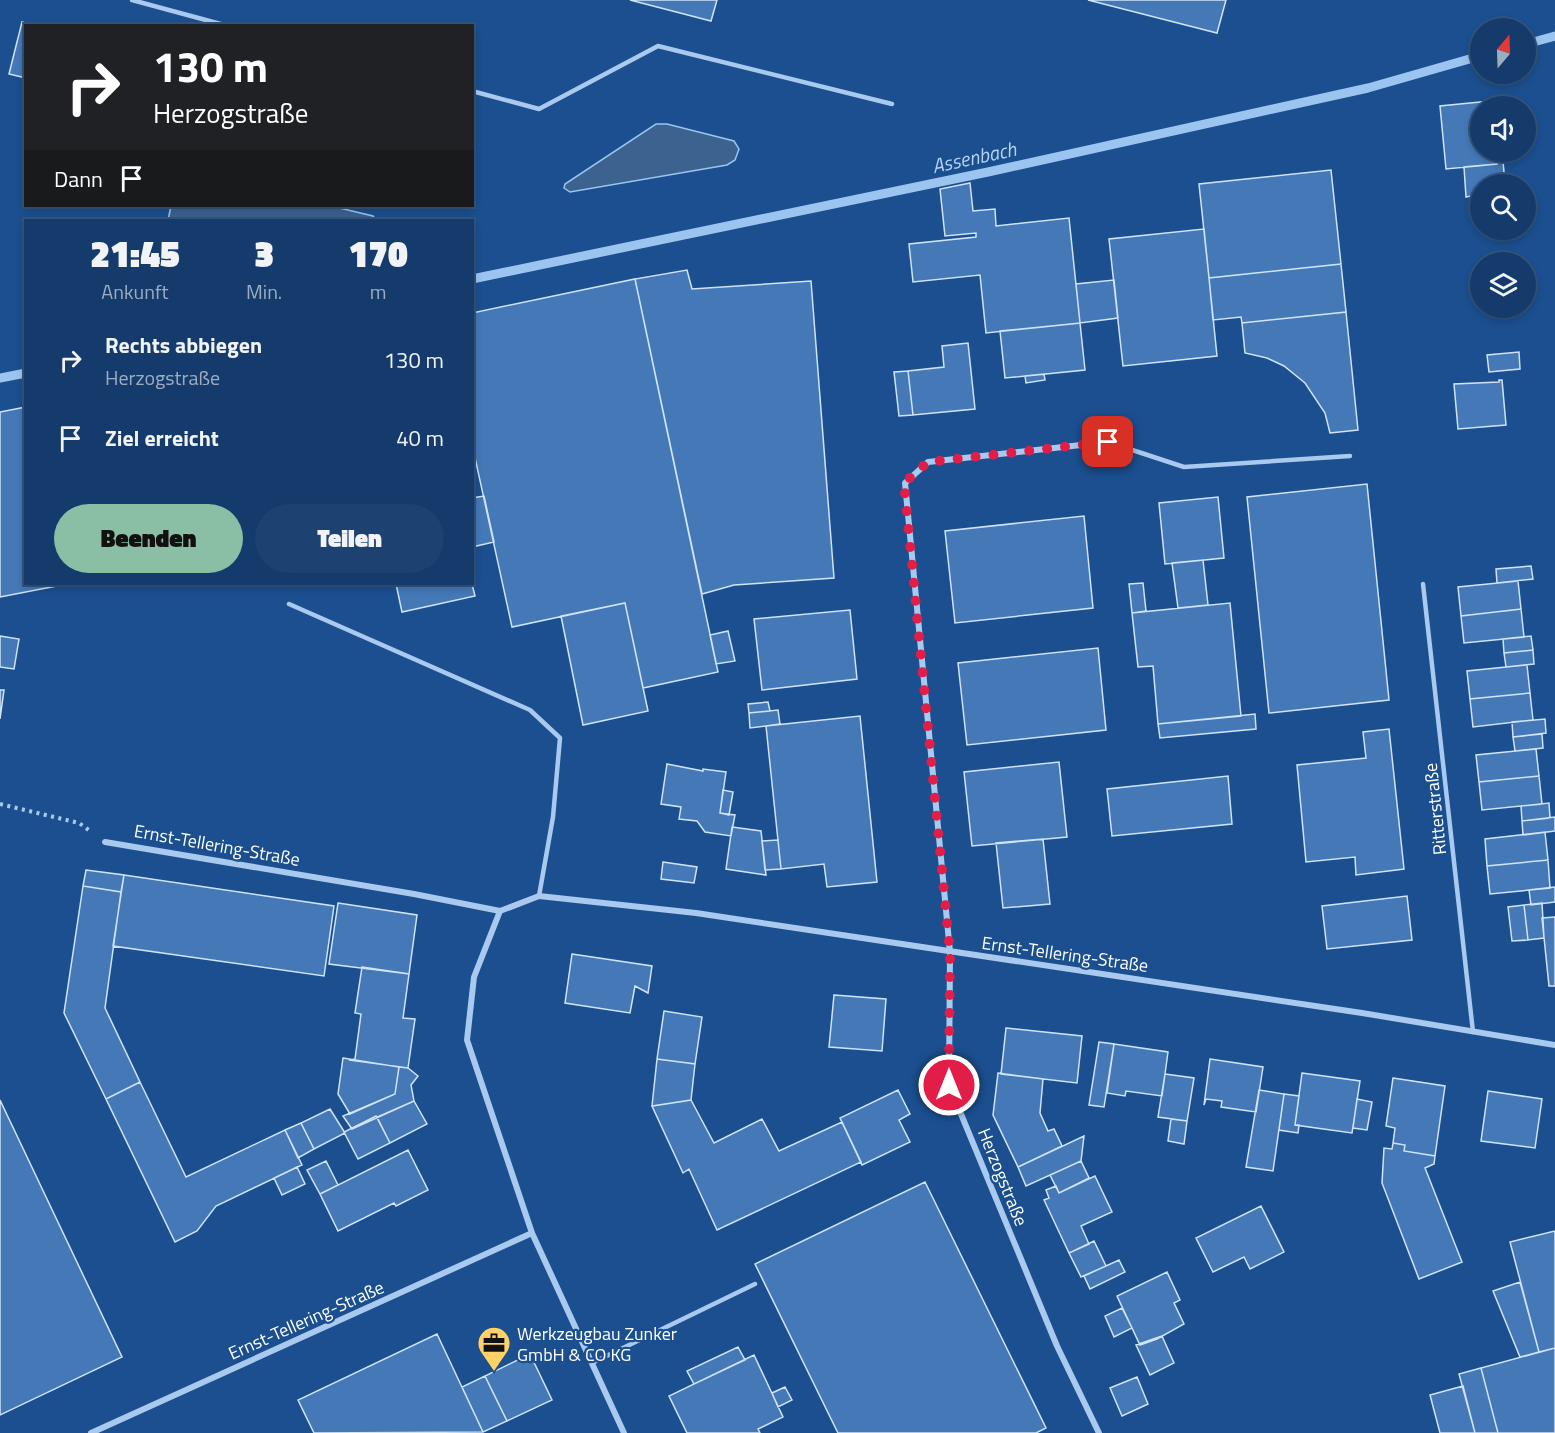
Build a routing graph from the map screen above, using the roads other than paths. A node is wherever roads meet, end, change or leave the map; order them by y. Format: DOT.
graph roads {
  1 [pos="132,0"];
  2 [pos="221,24"];
  3 [pos="474,92"];
  4 [pos="892,104"];
  5 [pos="1108,442"];
  6 [pos="1350,456"];
  7 [pos="1423,584"];
  8 [pos="289,604"];
  9 [pos="105,842"];
  10 [pos="539,896"];
  11 [pos="500,911"];
  12 [pos="950,952"];
  13 [pos="1473,1032"];
  14 [pos="1555,1045"];
  15 [pos="532,1233"];
  16 [pos="755,1284"];
  17 [pos="592,1364"];
  18 [pos="91,1433"];
  19 [pos="624,1433"];
  20 [pos="1099,1433"];
  1 -- 2 [label="lane"];
  3 -- 4 [label="lane"];
  5 -- 6 [label="lane"];
  5 -- 12 [label="street, Herzogstraße"];
  7 -- 13 [label="lane, Ritterstraße"];
  8 -- 10 [label="lane"];
  9 -- 11 [label="street, Ernst-Tellering-Straße"];
  10 -- 11 [label="street, Ernst-Tellering-Straße"];
  10 -- 12 [label="street, Ernst-Tellering-Straße"];
  11 -- 15 [label="street"];
  12 -- 13 [label="street, Ernst-Tellering-Straße"];
  12 -- 20 [label="street, Herzogstraße"];
  13 -- 14 [label="street, Ernst-Tellering-Straße"];
  15 -- 17 [label="street"];
  15 -- 18 [label="street, Ernst-Tellering-Straße"];
  16 -- 17 [label="lane"];
  17 -- 19 [label="street"];
}
